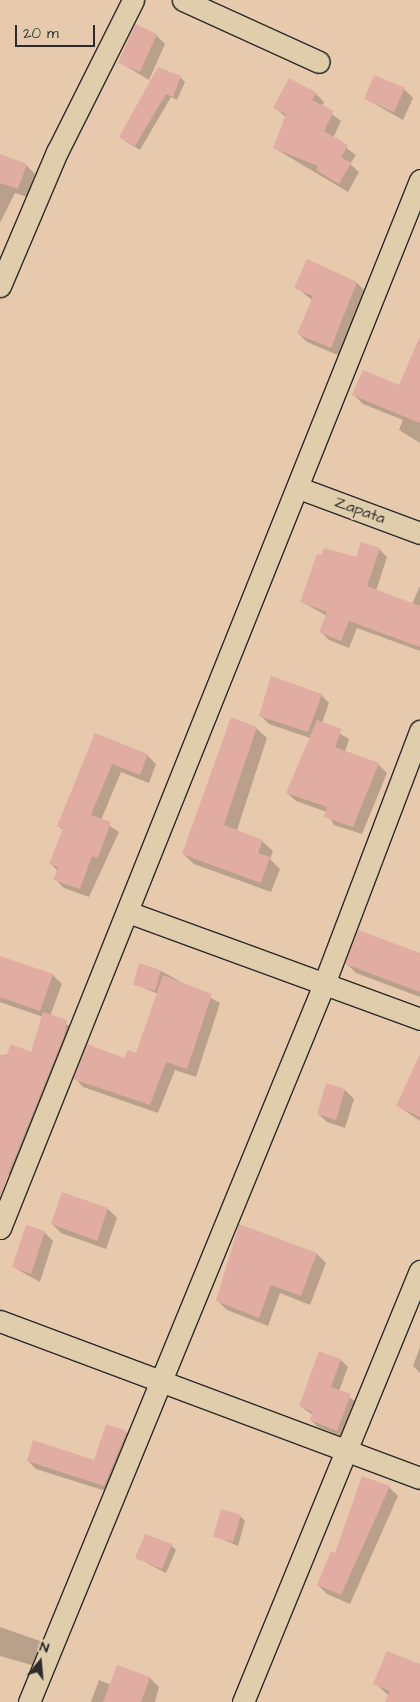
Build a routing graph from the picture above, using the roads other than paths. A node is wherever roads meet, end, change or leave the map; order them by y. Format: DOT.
graph roads {
  1 [pos="133,0"];
  2 [pos="183,0"];
  3 [pos="319,62"];
  4 [pos="420,180"];
  5 [pos="0,286"];
  6 [pos="299,488"];
  7 [pos="420,533"];
  8 [pos="420,731"];
  9 [pos="128,912"];
  10 [pos="324,984"];
  11 [pos="420,1020"];
  12 [pos="0,1228"];
  13 [pos="420,1271"];
  14 [pos="0,1321"];
  15 [pos="162,1378"];
  16 [pos="347,1450"];
  17 [pos="420,1478"];
  18 [pos="29,1702"];
  19 [pos="243,1702"];
  1 -- 5 [label="street"];
  2 -- 3 [label="street"];
  4 -- 6 [label="street"];
  6 -- 7 [label="street, Zapata"];
  6 -- 9 [label="street"];
  8 -- 10 [label="street"];
  9 -- 10 [label="street"];
  9 -- 12 [label="street"];
  10 -- 11 [label="street"];
  10 -- 15 [label="street"];
  13 -- 16 [label="street"];
  14 -- 15 [label="street"];
  15 -- 16 [label="street"];
  15 -- 18 [label="street"];
  16 -- 17 [label="street"];
  16 -- 19 [label="street"];
}
